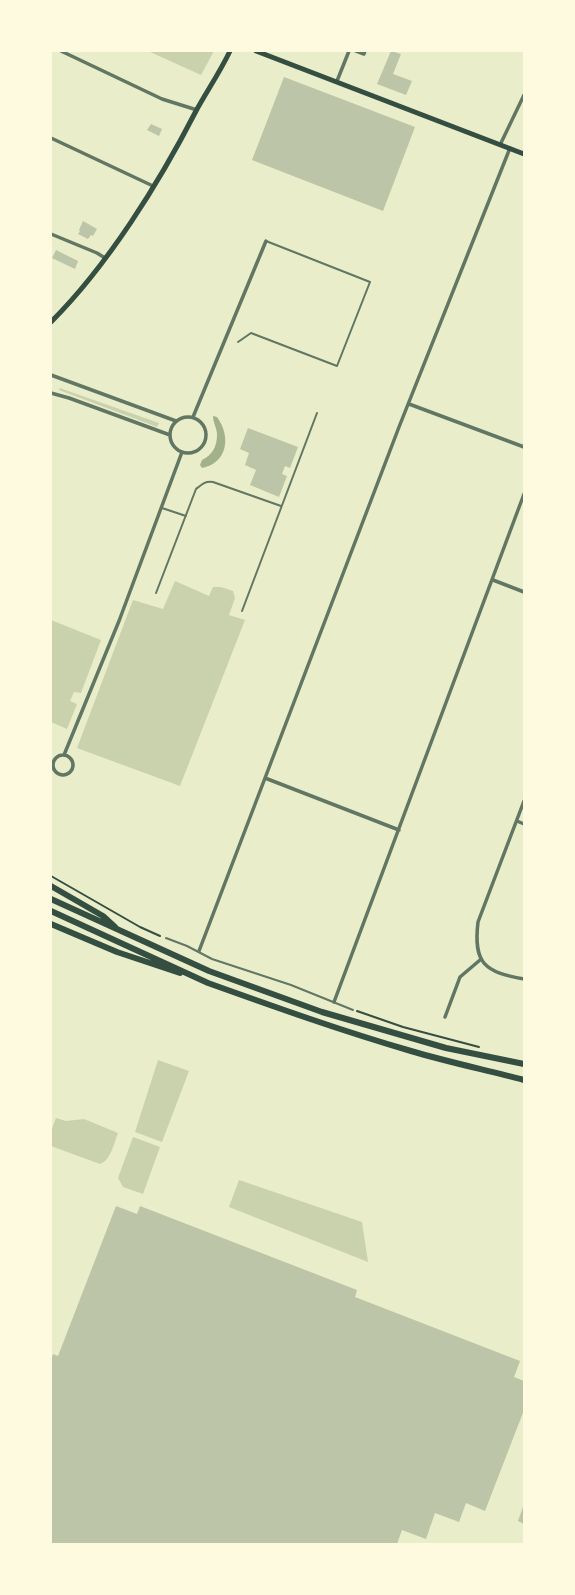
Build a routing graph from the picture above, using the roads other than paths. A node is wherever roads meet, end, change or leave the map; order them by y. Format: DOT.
graph roads {
  1 [pos="61,51"];
  2 [pos="230,51"];
  3 [pos="256,51"];
  4 [pos="349,51"];
  5 [pos="356,51"];
  6 [pos="365,51"];
  7 [pos="337,81"];
  8 [pos="524,94"];
  9 [pos="197,110"];
  10 [pos="51,138"];
  11 [pos="500,145"];
  12 [pos="510,148"];
  13 [pos="524,154"];
  14 [pos="153,186"];
  15 [pos="51,234"];
  16 [pos="266,242"];
  17 [pos="104,258"];
  18 [pos="51,322"];
  19 [pos="238,342"];
  20 [pos="51,375"];
  21 [pos="51,393"];
  22 [pos="409,404"];
  23 [pos="317,413"];
  24 [pos="193,417"];
  25 [pos="176,421"];
  26 [pos="170,435"];
  27 [pos="524,447"];
  28 [pos="182,452"];
  29 [pos="524,494"];
  30 [pos="282,507"];
  31 [pos="161,508"];
  32 [pos="186,516"];
  33 [pos="493,580"];
  34 [pos="524,592"];
  35 [pos="156,593"];
  36 [pos="242,611"];
  37 [pos="64,755"];
  38 [pos="265,778"];
  39 [pos="524,801"];
  40 [pos="517,821"];
  41 [pos="524,824"];
  42 [pos="399,830"];
  43 [pos="51,886"];
  44 [pos="51,899"];
  45 [pos="51,911"];
  46 [pos="51,923"];
  47 [pos="119,930"];
  48 [pos="166,938"];
  49 [pos="199,951"];
  50 [pos="481,960"];
  51 [pos="524,979"];
  52 [pos="208,983"];
  53 [pos="334,1002"];
  54 [pos="353,1010"];
  55 [pos="445,1017"];
  56 [pos="524,1064"];
  57 [pos="524,1080"];
  1 -- 9 [label="street"];
  2 -- 9 [label="main road"];
  3 -- 7 [label="main road"];
  4 -- 7 [label="street"];
  5 -- 6 [label="street"];
  7 -- 11 [label="main road"];
  8 -- 11 [label="street"];
  9 -- 14 [label="main road"];
  10 -- 14 [label="street"];
  11 -- 12 [label="main road"];
  12 -- 13 [label="main road"];
  12 -- 22 [label="street"];
  14 -- 17 [label="main road"];
  15 -- 17 [label="street"];
  16 -- 19 [label="lane"];
  16 -- 24 [label="street"];
  17 -- 18 [label="main road"];
  20 -- 25 [label="street"];
  21 -- 26 [label="street"];
  22 -- 27 [label="street"];
  22 -- 38 [label="street"];
  23 -- 30 [label="lane"];
  24 -- 25 [label="street"];
  24 -- 28 [label="street"];
  25 -- 26 [label="street"];
  26 -- 28 [label="street"];
  28 -- 31 [label="street"];
  29 -- 33 [label="street"];
  30 -- 32 [label="lane"];
  30 -- 36 [label="lane"];
  31 -- 32 [label="lane"];
  31 -- 37 [label="street"];
  32 -- 35 [label="lane"];
  33 -- 34 [label="street"];
  33 -- 42 [label="street"];
  37 -- 37 [label="street"];
  38 -- 42 [label="street"];
  38 -- 49 [label="street"];
  39 -- 40 [label="street"];
  40 -- 41 [label="street"];
  40 -- 50 [label="street"];
  42 -- 53 [label="street"];
  43 -- 47 [label="highway"];
  44 -- 47 [label="highway"];
  45 -- 52 [label="highway"];
  46 -- 52 [label="highway"];
  47 -- 56 [label="highway"];
  48 -- 49 [label="lane"];
  49 -- 53 [label="lane"];
  50 -- 51 [label="street"];
  50 -- 55 [label="street"];
  52 -- 57 [label="highway"];
  53 -- 54 [label="lane"];
}
